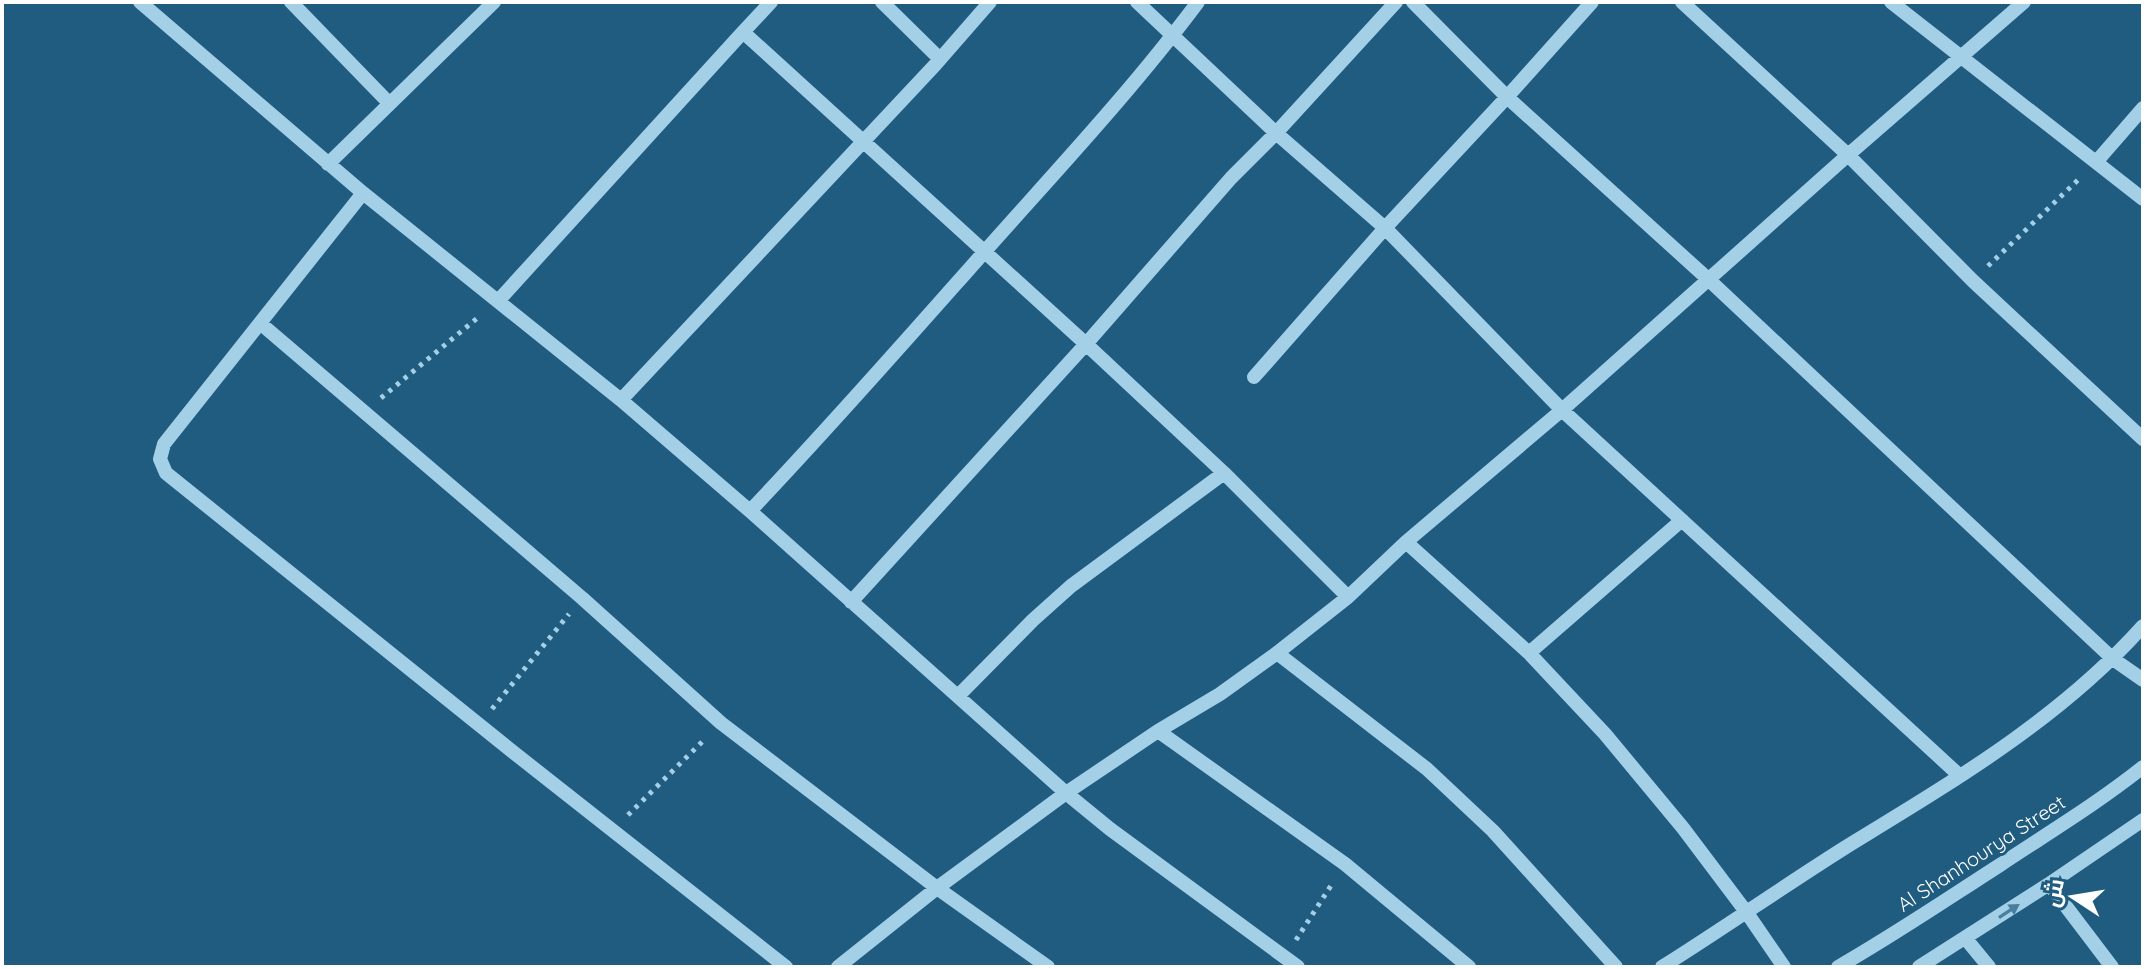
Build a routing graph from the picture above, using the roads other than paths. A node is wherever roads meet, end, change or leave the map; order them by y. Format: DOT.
graph roads {
  1 [pos="140,2"];
  2 [pos="291,2"];
  3 [pos="494,2"];
  4 [pos="771,2"];
  5 [pos="882,2"];
  6 [pos="990,2"];
  7 [pos="1137,2"];
  8 [pos="1198,2"];
  9 [pos="1396,2"];
  10 [pos="1413,2"];
  11 [pos="1592,2"];
  12 [pos="1682,2"];
  13 [pos="1891,2"];
  14 [pos="2024,2"];
  15 [pos="743,32"];
  16 [pos="1172,37"];
  17 [pos="1962,58"];
  18 [pos="940,59"];
  19 [pos="1507,97"];
  20 [pos="389,103"];
  21 [pos="2143,108"];
  22 [pos="1276,133"];
  23 [pos="861,141"];
  24 [pos="1848,155"];
  25 [pos="2097,161"];
  26 [pos="328,164"];
  27 [pos="363,193"];
  28 [pos="2143,199"];
  29 [pos="1385,228"];
  30 [pos="984,253"];
  31 [pos="1708,279"];
  32 [pos="498,301"];
  33 [pos="260,323"];
  34 [pos="1086,344"];
  35 [pos="1254,377"];
  36 [pos="621,400"];
  37 [pos="1562,410"];
  38 [pos="2143,439"];
  39 [pos="1224,473"];
  40 [pos="750,511"];
  41 [pos="1682,520"];
  42 [pos="1406,542"];
  43 [pos="1348,597"];
  44 [pos="851,602"];
  45 [pos="2143,626"];
  46 [pos="1277,653"];
  47 [pos="1529,653"];
  48 [pos="2113,659"];
  49 [pos="2143,680"];
  50 [pos="958,696"];
  51 [pos="1158,731"];
  52 [pos="2143,767"];
  53 [pos="1960,776"];
  54 [pos="1066,793"];
  55 [pos="2143,820"];
  56 [pos="2049,884"];
  57 [pos="937,888"];
  58 [pos="1747,913"];
  59 [pos="1966,939"];
  60 [pos="786,967"];
  61 [pos="838,967"];
  62 [pos="1048,967"];
  63 [pos="1298,967"];
  64 [pos="1469,967"];
  65 [pos="1616,967"];
  66 [pos="1662,967"];
  67 [pos="1784,967"];
  68 [pos="1838,967"];
  69 [pos="1919,967"];
  70 [pos="1989,967"];
  71 [pos="2112,967"];
  1 -- 26 [label="street"];
  2 -- 20 [label="street"];
  3 -- 20 [label="street"];
  4 -- 15 [label="street"];
  5 -- 18 [label="street"];
  6 -- 18 [label="street"];
  7 -- 16 [label="street"];
  8 -- 16 [label="street"];
  9 -- 22 [label="street"];
  10 -- 19 [label="street"];
  11 -- 19 [label="street"];
  12 -- 24 [label="street"];
  13 -- 17 [label="street"];
  14 -- 17 [label="street"];
  15 -- 23 [label="street"];
  15 -- 32 [label="street"];
  16 -- 22 [label="street"];
  16 -- 30 [label="street"];
  17 -- 24 [label="street"];
  17 -- 25 [label="street"];
  18 -- 23 [label="street"];
  19 -- 29 [label="street"];
  19 -- 31 [label="street"];
  20 -- 26 [label="street"];
  21 -- 25 [label="street"];
  22 -- 29 [label="street"];
  22 -- 34 [label="street"];
  23 -- 30 [label="street"];
  23 -- 36 [label="street"];
  24 -- 31 [label="street"];
  24 -- 38 [label="street"];
  25 -- 28 [label="street"];
  26 -- 27 [label="street"];
  27 -- 32 [label="street"];
  27 -- 33 [label="street"];
  29 -- 35 [label="street"];
  29 -- 37 [label="street"];
  30 -- 34 [label="street"];
  30 -- 40 [label="street"];
  31 -- 37 [label="street"];
  31 -- 48 [label="street"];
  32 -- 36 [label="street"];
  33 -- 57 [label="street"];
  33 -- 60 [label="street"];
  34 -- 39 [label="street"];
  34 -- 44 [label="street"];
  36 -- 40 [label="street"];
  37 -- 41 [label="street"];
  37 -- 42 [label="street"];
  39 -- 43 [label="street"];
  39 -- 50 [label="street"];
  40 -- 44 [label="street"];
  41 -- 47 [label="street"];
  41 -- 53 [label="street"];
  42 -- 43 [label="street"];
  42 -- 47 [label="street"];
  43 -- 46 [label="street"];
  44 -- 50 [label="street"];
  45 -- 48 [label="street"];
  46 -- 51 [label="street"];
  46 -- 65 [label="street"];
  47 -- 58 [label="street"];
  48 -- 49 [label="street"];
  48 -- 53 [label="street"];
  50 -- 54 [label="street"];
  51 -- 54 [label="street"];
  51 -- 64 [label="street"];
  52 -- 68 [label="street, Al Shanhourya Street"];
  53 -- 58 [label="street"];
  54 -- 57 [label="street"];
  54 -- 63 [label="street"];
  55 -- 56 [label="street"];
  59 -- 56 [label="street, one-way"];
  56 -- 71 [label="street"];
  57 -- 61 [label="street"];
  57 -- 62 [label="street"];
  58 -- 66 [label="street"];
  58 -- 67 [label="street"];
  59 -- 69 [label="street"];
  59 -- 70 [label="street"];
}
